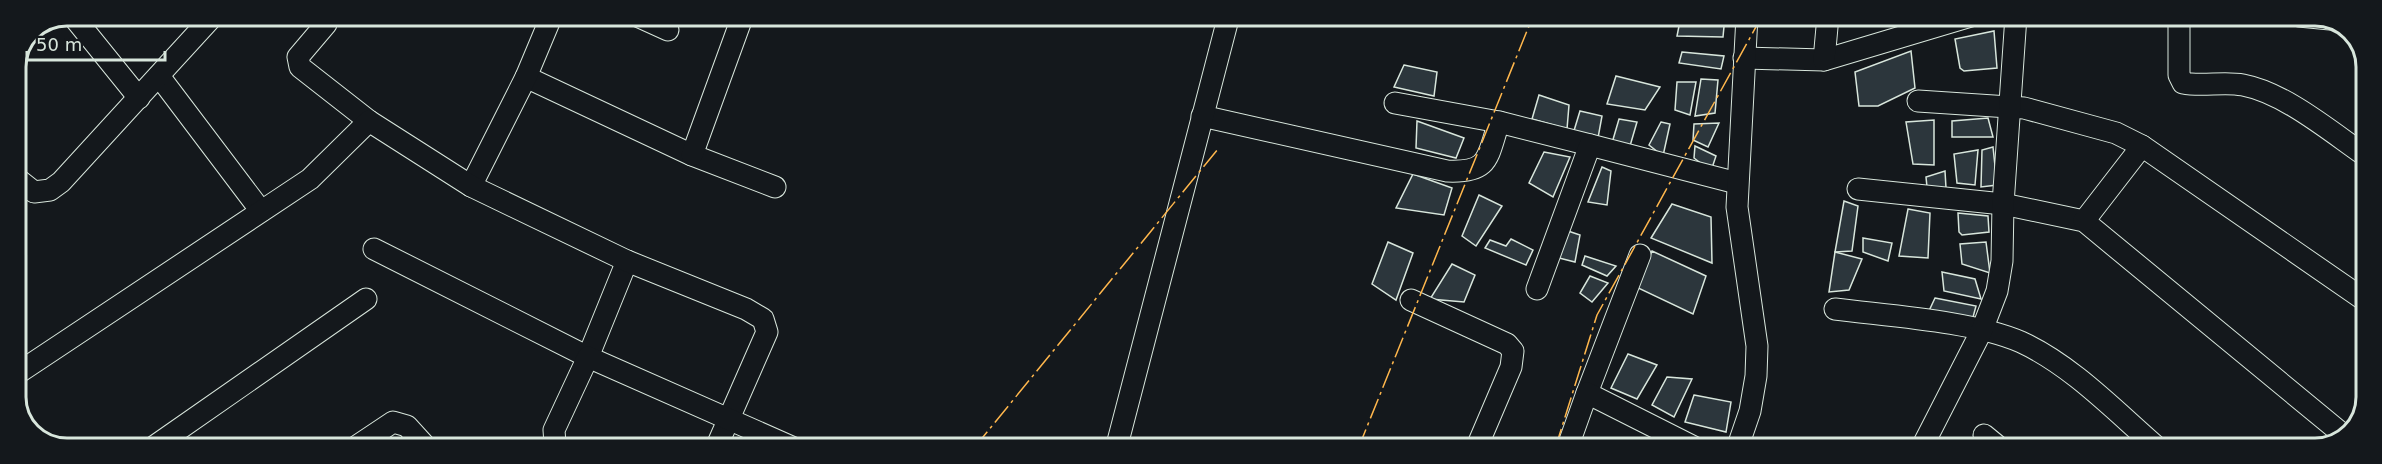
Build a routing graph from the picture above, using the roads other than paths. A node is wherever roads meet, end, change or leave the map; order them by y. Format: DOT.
graph roads {
  1 [pos="80,25"];
  2 [pos="199,25"];
  3 [pos="325,25"];
  4 [pos="548,25"];
  5 [pos="657,25"];
  6 [pos="739,25"];
  7 [pos="1226,25"];
  8 [pos="1746,25"];
  9 [pos="1826,25"];
  10 [pos="1941,25"];
  11 [pos="2015,25"];
  12 [pos="2179,25"];
  13 [pos="668,30"];
  14 [pos="1744,58"];
  15 [pos="1824,60"];
  16 [pos="159,76"];
  17 [pos="526,76"];
  18 [pos="139,98"];
  19 [pos="1918,101"];
  20 [pos="1395,103"];
  21 [pos="2010,107"];
  22 [pos="1202,116"];
  23 [pos="369,121"];
  24 [pos="1499,122"];
  25 [pos="1590,145"];
  26 [pos="2142,146"];
  27 [pos="2356,149"];
  28 [pos="692,155"];
  29 [pos="1737,183"];
  30 [pos="26,186"];
  31 [pos="471,186"];
  32 [pos="775,187"];
  33 [pos="1858,189"];
  34 [pos="2003,204"];
  35 [pos="261,211"];
  36 [pos="2084,221"];
  37 [pos="374,249"];
  38 [pos="1640,255"];
  39 [pos="627,261"];
  40 [pos="1537,289"];
  41 [pos="2356,295"];
  42 [pos="366,299"];
  43 [pos="1411,300"];
  44 [pos="1835,309"];
  45 [pos="1982,330"];
  46 [pos="588,357"];
  47 [pos="26,368"];
  48 [pos="1587,393"];
  49 [pos="728,419"];
  50 [pos="2339,431"];
  51 [pos="1984,435"];
  52 [pos="166,438"];
  53 [pos="369,438"];
  54 [pos="418,438"];
  55 [pos="555,438"];
  56 [pos="720,438"];
  57 [pos="771,438"];
  58 [pos="1119,438"];
  59 [pos="1481,438"];
  60 [pos="1571,438"];
  61 [pos="1676,438"];
  62 [pos="1741,438"];
  63 [pos="1927,438"];
  64 [pos="1988,438"];
  65 [pos="2146,438"];
  1 -- 18 [label="street"];
  2 -- 16 [label="street"];
  3 -- 23 [label="street"];
  4 -- 17 [label="street"];
  5 -- 13 [label="street"];
  6 -- 28 [label="street"];
  7 -- 22 [label="street"];
  8 -- 14 [label="street"];
  9 -- 15 [label="street"];
  10 -- 15 [label="street"];
  11 -- 21 [label="street"];
  12 -- 27 [label="street"];
  14 -- 15 [label="street"];
  14 -- 29 [label="street"];
  16 -- 18 [label="street"];
  16 -- 35 [label="street"];
  17 -- 28 [label="street"];
  17 -- 31 [label="street"];
  18 -- 30 [label="street"];
  19 -- 21 [label="street"];
  20 -- 24 [label="street"];
  21 -- 26 [label="street"];
  21 -- 34 [label="street"];
  22 -- 24 [label="street"];
  22 -- 58 [label="street"];
  23 -- 31 [label="street"];
  23 -- 35 [label="street"];
  24 -- 25 [label="street"];
  25 -- 29 [label="street"];
  25 -- 40 [label="street"];
  26 -- 36 [label="street"];
  26 -- 41 [label="street"];
  28 -- 32 [label="street"];
  29 -- 62 [label="street"];
  31 -- 39 [label="street"];
  33 -- 34 [label="street"];
  34 -- 36 [label="street"];
  34 -- 45 [label="street"];
  35 -- 47 [label="street"];
  36 -- 50 [label="street"];
  37 -- 46 [label="street"];
  38 -- 48 [label="street"];
  39 -- 46 [label="street"];
  39 -- 49 [label="street"];
  42 -- 52 [label="street"];
  43 -- 59 [label="street"];
  44 -- 45 [label="street"];
  45 -- 63 [label="street"];
  45 -- 65 [label="street"];
  46 -- 49 [label="street"];
  46 -- 55 [label="street"];
  48 -- 60 [label="street"];
  48 -- 61 [label="street"];
  49 -- 56 [label="street"];
  49 -- 57 [label="street"];
  51 -- 64 [label="street"];
  53 -- 54 [label="street"];
}
